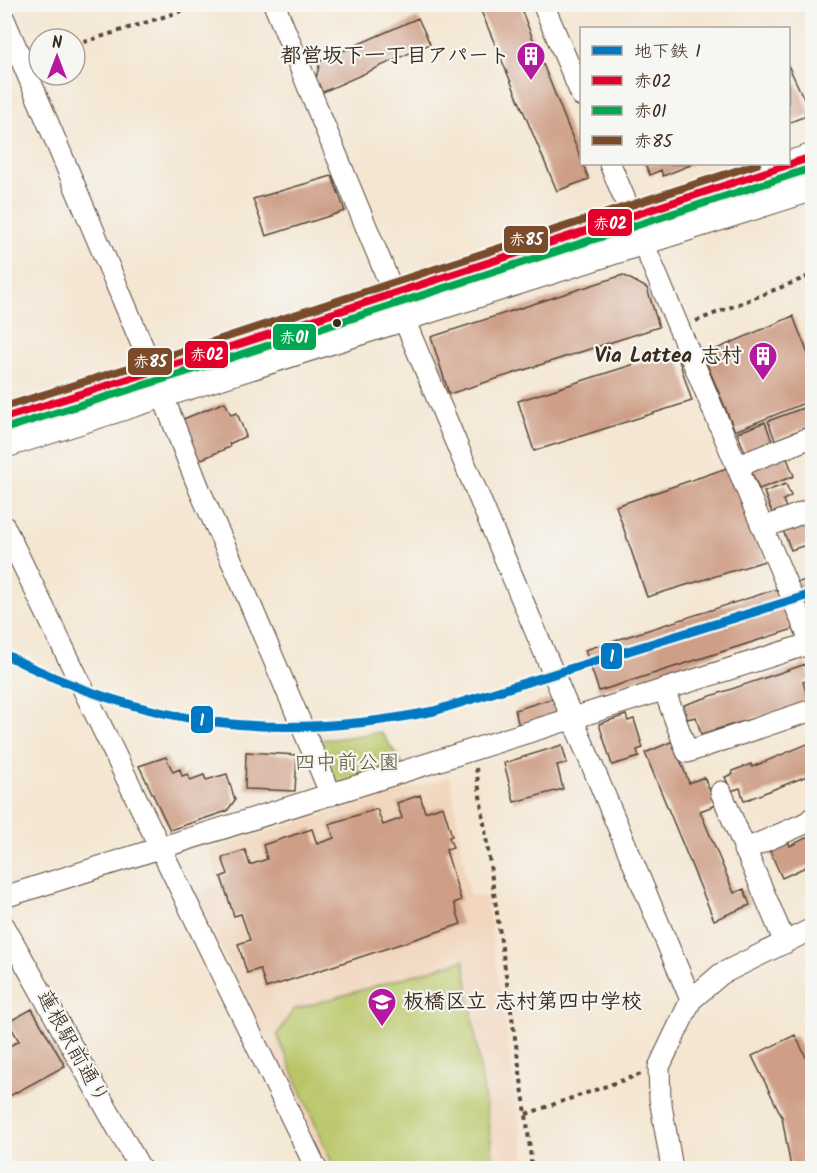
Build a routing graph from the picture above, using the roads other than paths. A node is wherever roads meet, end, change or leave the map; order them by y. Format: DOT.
graph roads {
  1 [pos="274,4"];
  2 [pos="543,4"];
  3 [pos="4,19"];
  4 [pos="580,91"];
  5 [pos="813,157"];
  6 [pos="790,164"];
  7 [pos="610,165"];
  8 [pos="788,165"];
  9 [pos="813,188"];
  10 [pos="631,215"];
  11 [pos="643,240"];
  12 [pos="399,306"];
  13 [pos="158,383"];
  14 [pos="4,418"];
  15 [pos="813,437"];
  16 [pos="4,445"];
  17 [pos="738,466"];
  18 [pos="813,509"];
  19 [pos="4,526"];
  20 [pos="763,528"];
  21 [pos="812,644"];
  22 [pos="664,689"];
  23 [pos="813,710"];
  24 [pos="573,718"];
  25 [pos="721,792"];
  26 [pos="331,795"];
  27 [pos="813,818"];
  28 [pos="160,848"];
  29 [pos="744,850"];
  30 [pos="4,897"];
  31 [pos="4,926"];
  32 [pos="813,929"];
  33 [pos="785,943"];
  34 [pos="690,1000"];
  35 [pos="140,1168"];
  36 [pos="316,1168"];
  37 [pos="672,1168"];
  1 -- 12 [label="street"];
  2 -- 4 [label="street"];
  3 -- 13 [label="street"];
  5 -- 6 [label="main road"];
  7 -- 10 [label="street"];
  8 -- 10 [label="main road"];
  9 -- 11 [label="main road"];
  10 -- 11 [label="street"];
  10 -- 12 [label="main road"];
  11 -- 12 [label="main road"];
  11 -- 17 [label="street"];
  12 -- 13 [label="main road"];
  12 -- 24 [label="street"];
  13 -- 14 [label="main road"];
  13 -- 16 [label="main road"];
  13 -- 26 [label="street"];
  15 -- 17 [label="street"];
  17 -- 20 [label="street"];
  18 -- 20 [label="street"];
  19 -- 28 [label="street"];
  20 -- 21 [label="street"];
  21 -- 22 [label="street"];
  22 -- 23 [label="street"];
  22 -- 24 [label="street"];
  24 -- 26 [label="street"];
  24 -- 34 [label="street"];
  25 -- 29 [label="street"];
  26 -- 28 [label="street"];
  27 -- 29 [label="street"];
  28 -- 30 [label="street"];
  28 -- 36 [label="street"];
  29 -- 33 [label="street"];
  31 -- 35 [label="street, 蓮根駅前通り"];
  32 -- 33 [label="street"];
  33 -- 34 [label="street"];
  34 -- 37 [label="street"];
}
